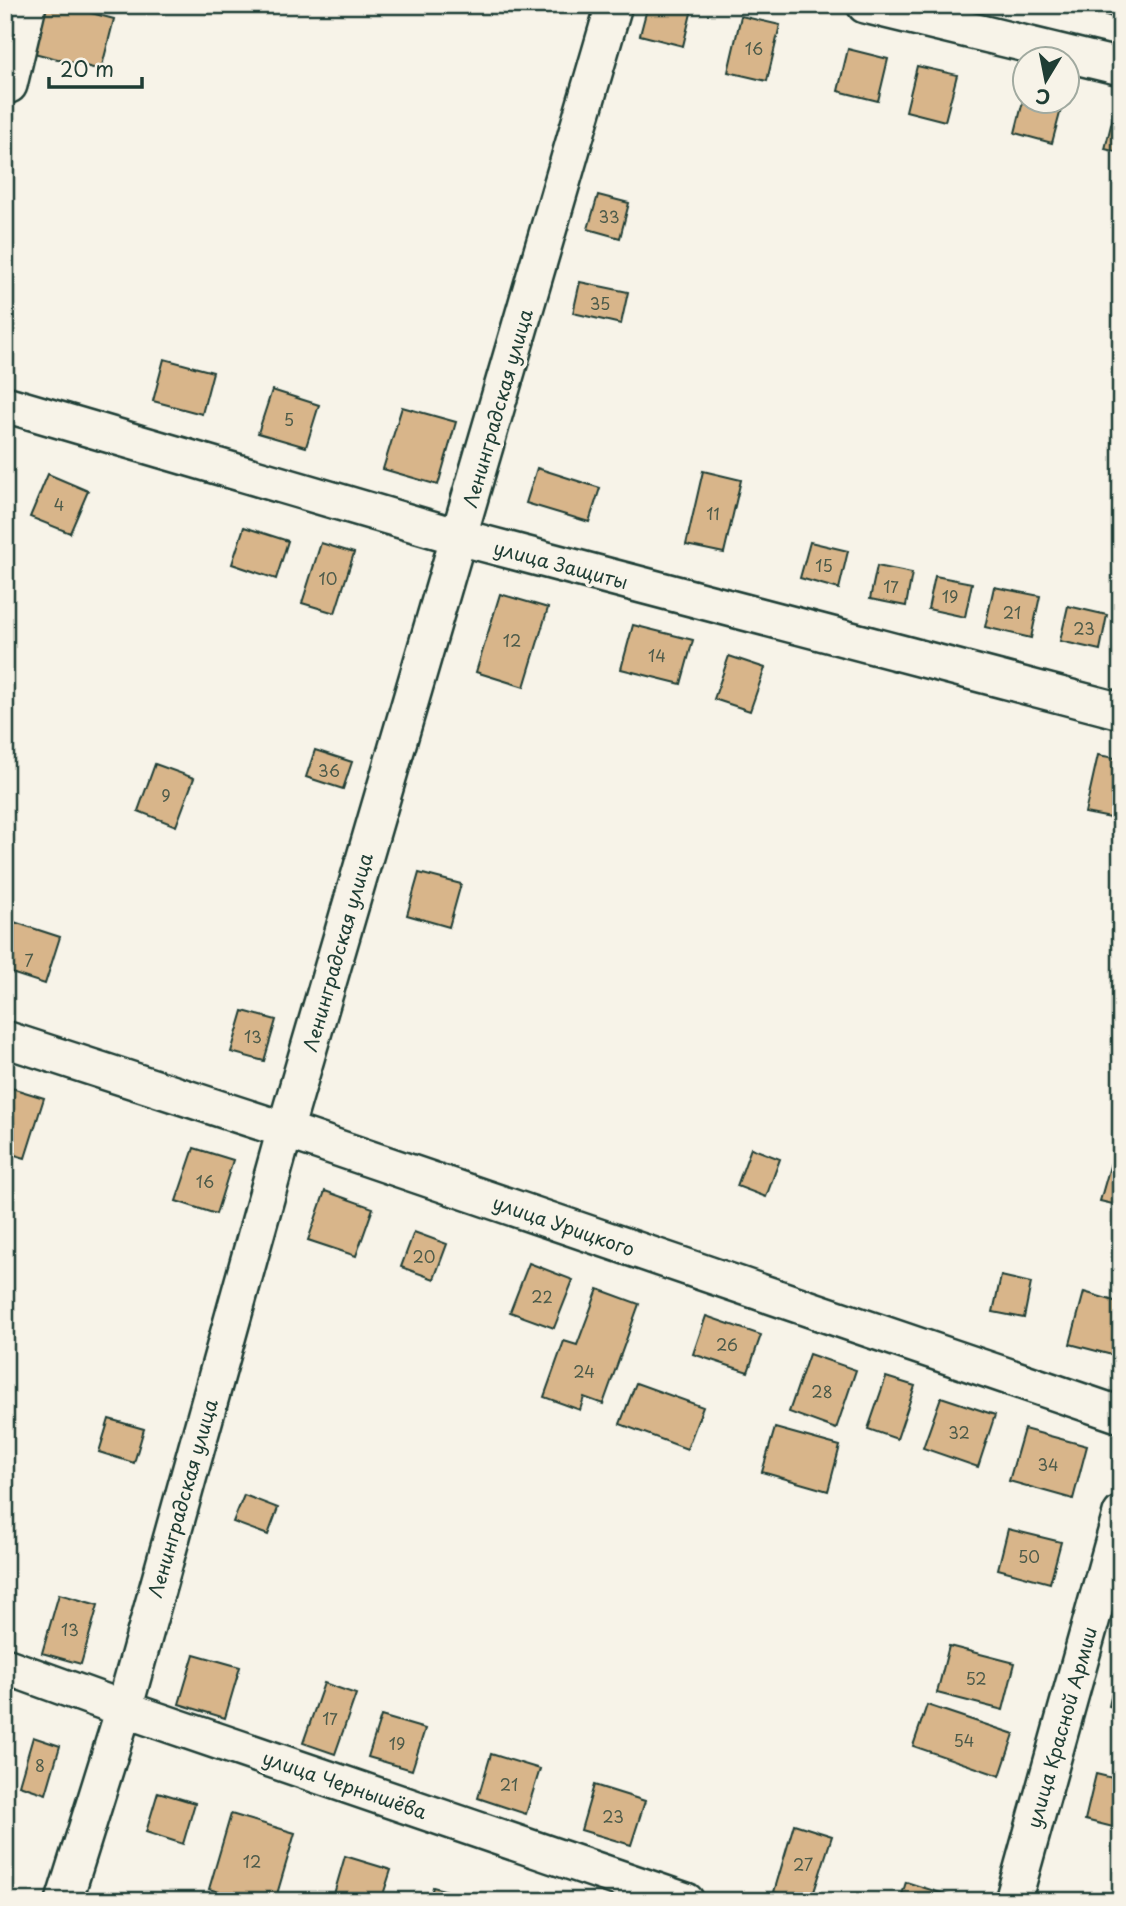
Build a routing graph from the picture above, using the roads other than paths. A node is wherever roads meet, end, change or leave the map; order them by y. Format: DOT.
graph roads {
  1 [pos="28,5"];
  2 [pos="614,5"];
  3 [pos="865,5"];
  4 [pos="1121,67"];
  5 [pos="9,85"];
  6 [pos="5,404"];
  7 [pos="459,537"];
  8 [pos="1121,711"];
  9 [pos="5,1040"];
  10 [pos="285,1130"];
  11 [pos="1121,1415"];
  12 [pos="1121,1514"];
  13 [pos="5,1666"];
  14 [pos="124,1709"];
  15 [pos="64,1901"];
  16 [pos="685,1901"];
  17 [pos="1013,1901"];
  1 -- 5 [label="street"];
  2 -- 7 [label="street, Ленинградская улица"];
  3 -- 4 [label="street"];
  6 -- 7 [label="street, улица Защиты"];
  7 -- 8 [label="street, улица Защиты"];
  7 -- 10 [label="street, Ленинградская улица"];
  9 -- 10 [label="street, улица Урицкого"];
  10 -- 11 [label="street, улица Урицкого"];
  10 -- 14 [label="street, Ленинградская улица"];
  12 -- 17 [label="street, улица Красной Армии"];
  13 -- 14 [label="street, улица Чернышёва"];
  14 -- 15 [label="street, Ленинградская улица"];
  14 -- 16 [label="street, улица Чернышёва"];
}
